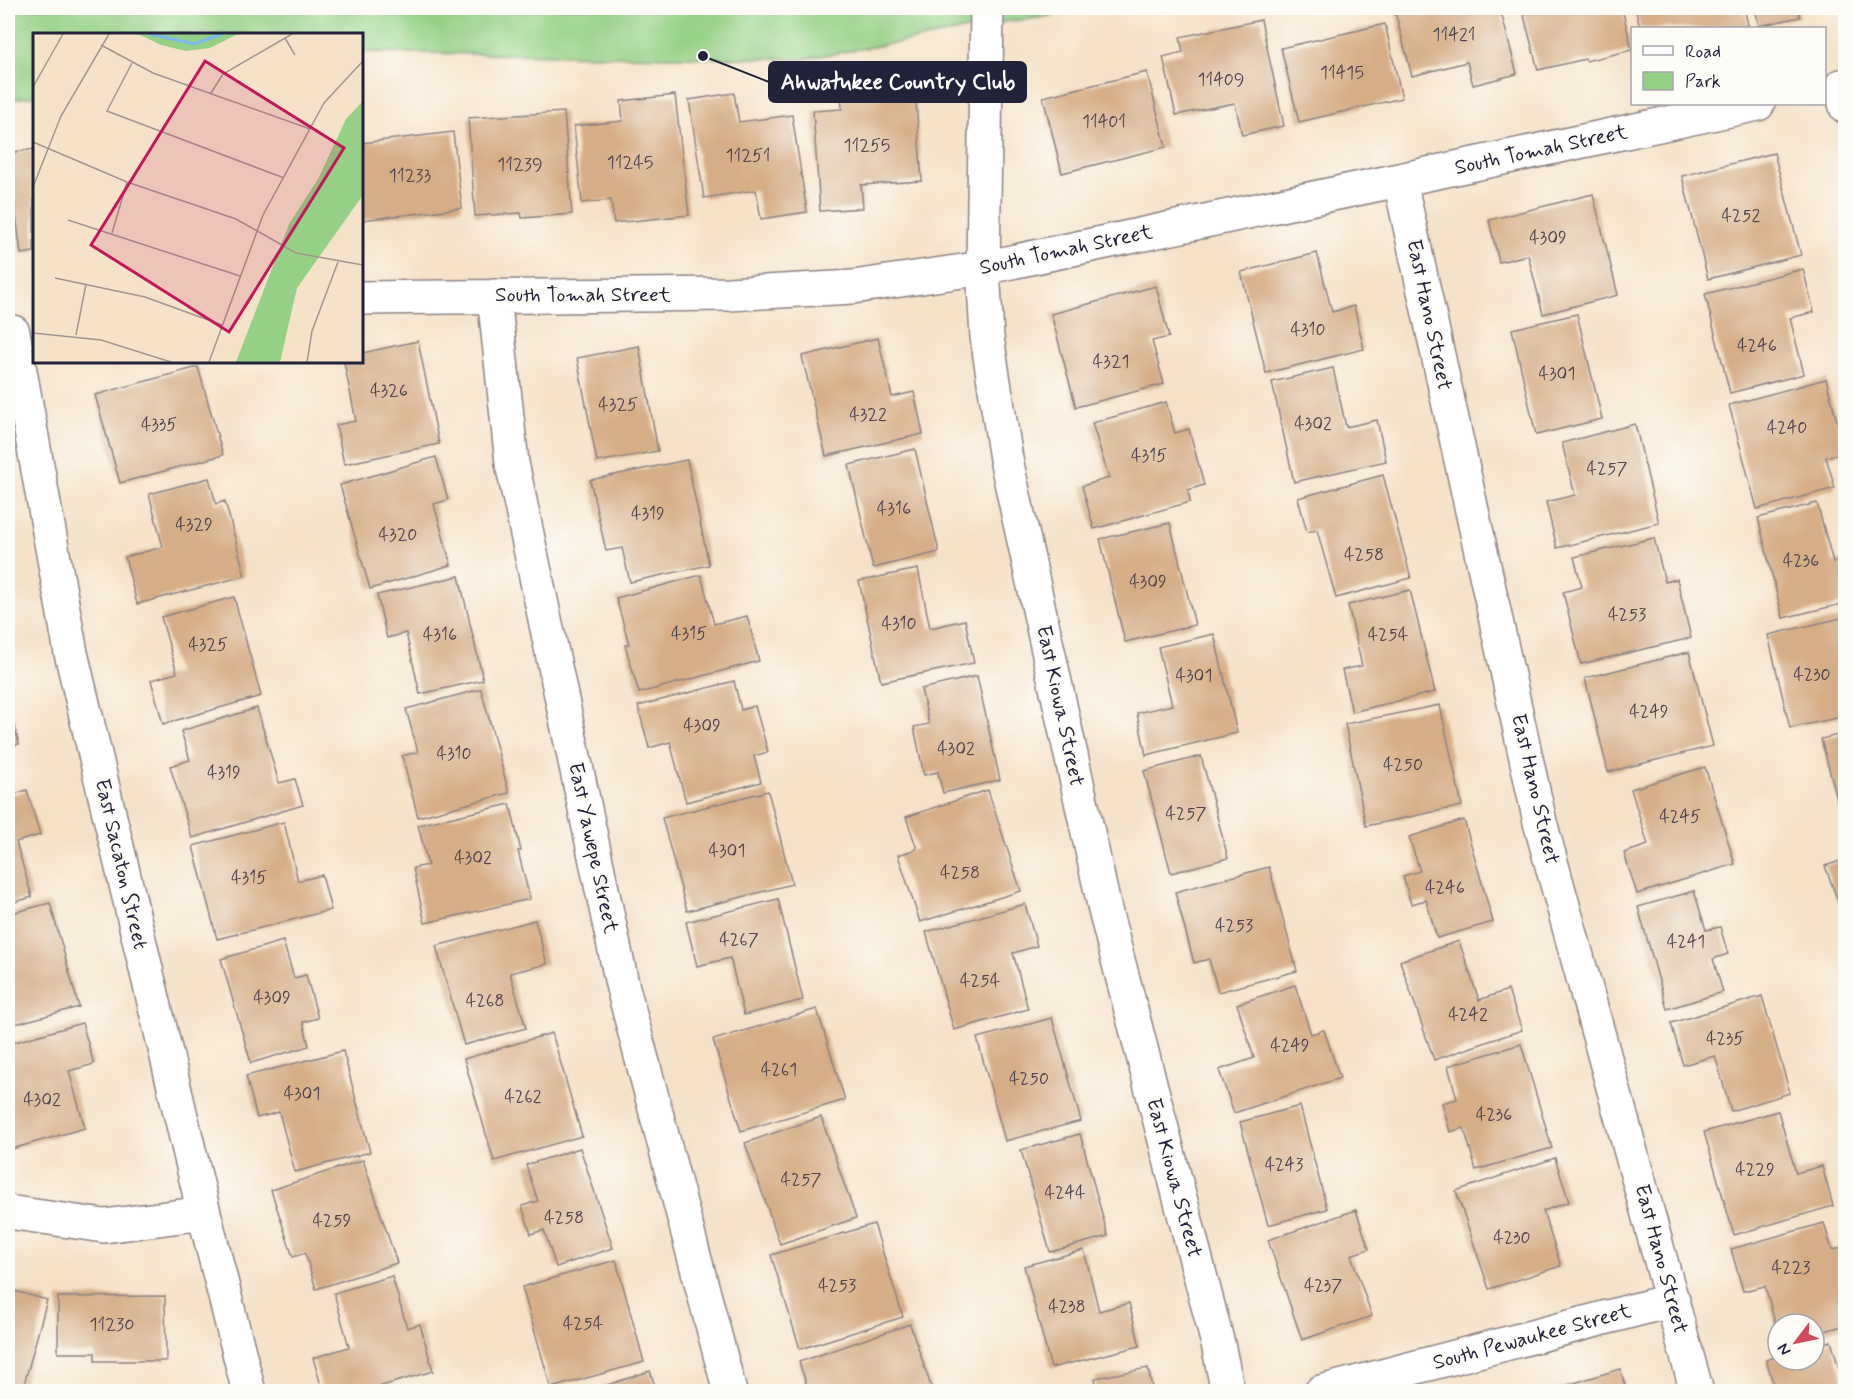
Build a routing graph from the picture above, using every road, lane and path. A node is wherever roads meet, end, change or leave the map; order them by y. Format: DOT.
graph roads {
  1 [pos="987,8"];
  2 [pos="1753,105"];
  3 [pos="1400,181"];
  4 [pos="983,268"];
  5 [pos="494,296"];
  6 [pos="363,298"];
  7 [pos="18,331"];
  8 [pos="8,1212"];
  9 [pos="204,1213"];
  10 [pos="1673,1300"];
  11 [pos="249,1392"];
  12 [pos="730,1392"];
  13 [pos="1228,1392"];
  14 [pos="1321,1392"];
  15 [pos="1697,1392"];
  1 -- 4 [label="street, East Kiowa Street"];
  2 -- 3 [label="street, South Tomah Street"];
  3 -- 4 [label="street, South Tomah Street"];
  3 -- 10 [label="street, East Hano Street"];
  4 -- 5 [label="street, South Tomah Street"];
  4 -- 13 [label="street, East Kiowa Street"];
  5 -- 6 [label="street, South Tomah Street"];
  5 -- 12 [label="street, East Yawepe Street"];
  7 -- 9 [label="street, East Sacaton Street"];
  8 -- 9 [label="street"];
  9 -- 11 [label="street, East Sacaton Street"];
  10 -- 14 [label="street, South Pewaukee Street"];
  10 -- 15 [label="street, East Hano Street"];
}
